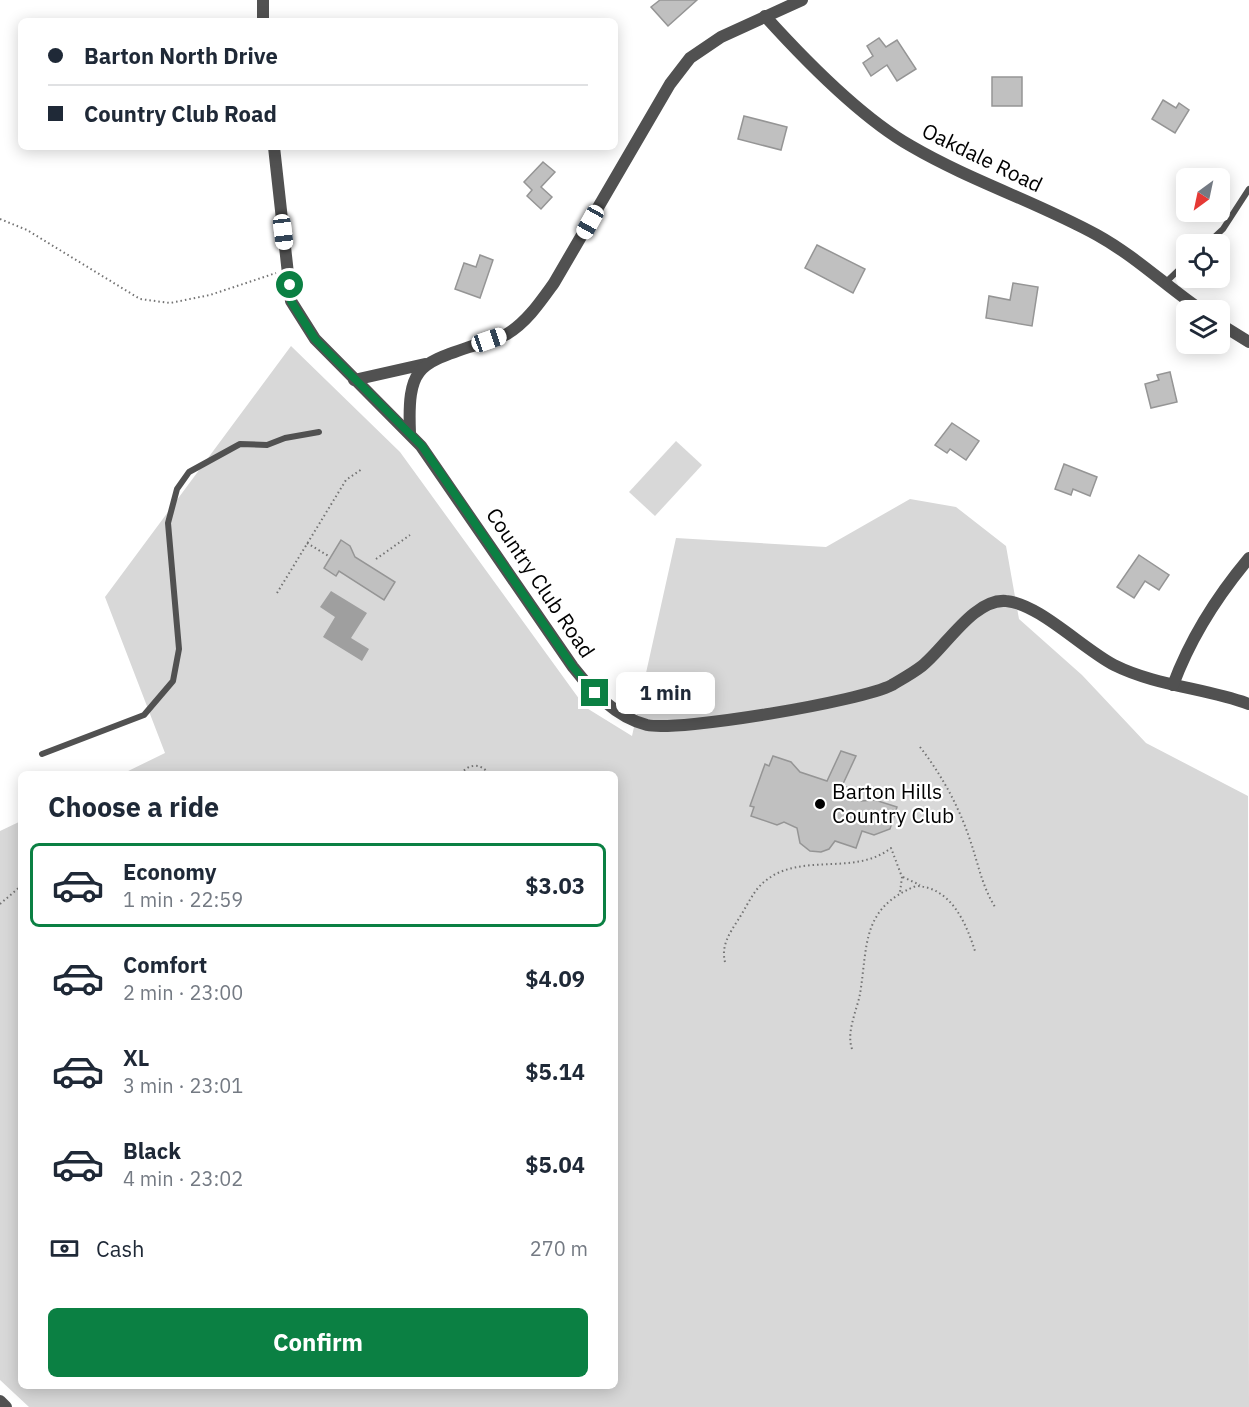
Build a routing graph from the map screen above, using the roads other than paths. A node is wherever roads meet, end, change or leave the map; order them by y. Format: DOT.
graph roads {
  1 [pos="263,0"];
  2 [pos="802,0"];
  3 [pos="765,16"];
  4 [pos="263,18"];
  5 [pos="274,150"];
  6 [pos="1249,189"];
  7 [pos="1218,234"];
  8 [pos="1176,273"];
  9 [pos="1165,283"];
  10 [pos="1188,300"];
  11 [pos="1230,330"];
  12 [pos="1249,342"];
  13 [pos="424,364"];
  14 [pos="354,380"];
  15 [pos="320,432"];
  16 [pos="410,433"];
  17 [pos="1249,558"];
  18 [pos="1173,685"];
  19 [pos="1249,704"];
  20 [pos="42,753"];
  21 [pos="0,1401"];
  22 [pos="6,1407"];
  1 -- 4 [label="street"];
  2 -- 3 [label="street"];
  3 -- 9 [label="street, Oakdale Road"];
  3 -- 13 [label="street"];
  5 -- 14 [label="street, Country Club Road"];
  6 -- 7 [label="lane"];
  8 -- 9 [label="lane"];
  9 -- 10 [label="street, Oakdale Road"];
  11 -- 12 [label="street"];
  13 -- 14 [label="street"];
  13 -- 16 [label="street"];
  14 -- 16 [label="street, Country Club Road"];
  15 -- 20 [label="lane"];
  16 -- 18 [label="street, Country Club Road"];
  17 -- 18 [label="street"];
  18 -- 19 [label="street, Country Club Road"];
  21 -- 22 [label="street"];
}
